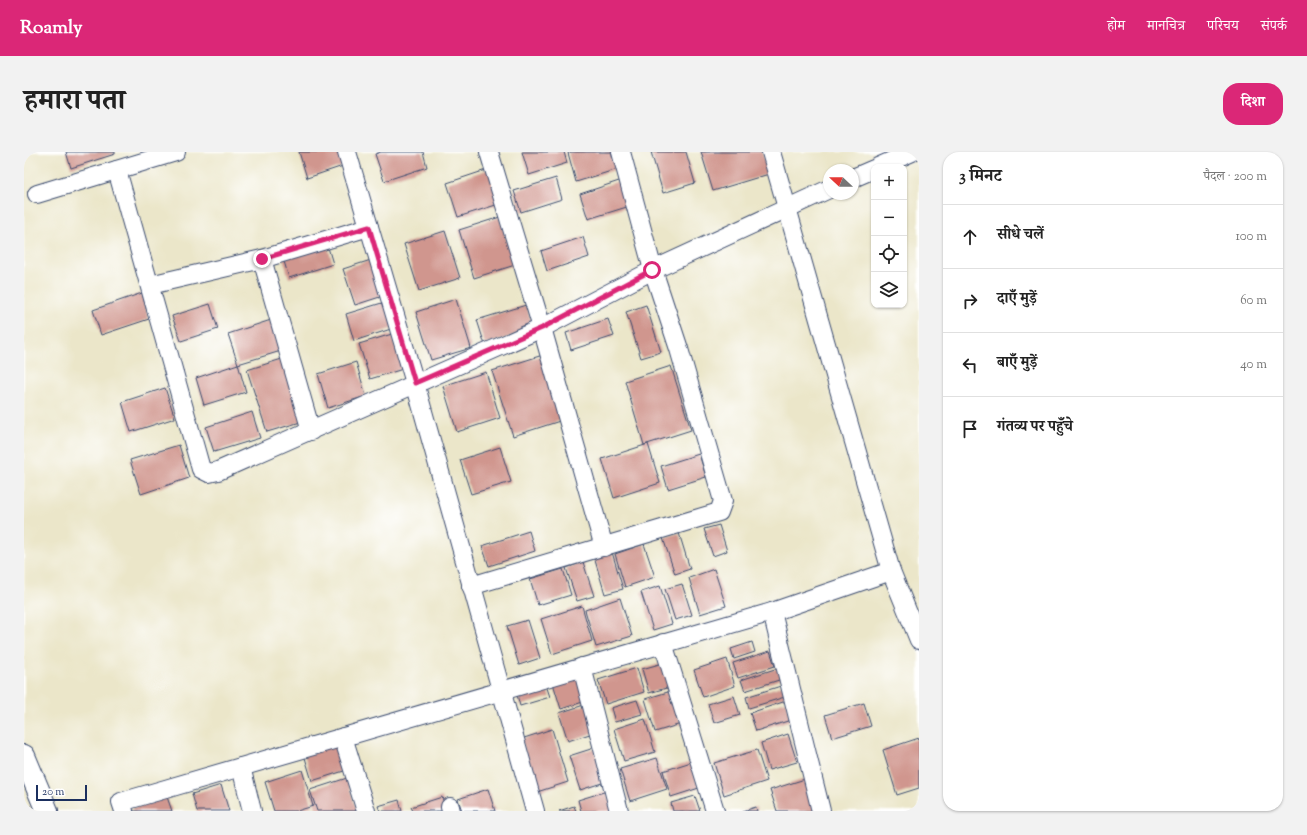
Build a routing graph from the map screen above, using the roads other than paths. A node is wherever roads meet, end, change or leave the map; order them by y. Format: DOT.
graph roads {
  1 [pos="176,152"];
  2 [pos="347,152"];
  3 [pos="489,152"];
  4 [pos="621,152"];
  5 [pos="771,152"];
  6 [pos="912,152"];
  7 [pos="885,164"];
  8 [pos="116,170"];
  9 [pos="871,170"];
  10 [pos="859,175"];
  11 [pos="823,192"];
  12 [pos="37,194"];
  13 [pos="786,209"];
  14 [pos="369,227"];
  15 [pos="262,259"];
  16 [pos="652,270"];
  17 [pos="150,285"];
  18 [pos="542,328"];
  19 [pos="415,383"];
  20 [pos="311,431"];
  21 [pos="604,547"];
  22 [pos="891,570"];
  23 [pos="471,586"];
  24 [pos="772,612"];
  25 [pos="919,640"];
  26 [pos="663,643"];
  27 [pos="582,667"];
  28 [pos="500,691"];
  29 [pos="344,737"];
  30 [pos="24,756"];
  31 [pos="240,767"];
  32 [pos="47,811"];
  33 [pos="124,811"];
  34 [pos="252,811"];
  35 [pos="366,811"];
  36 [pos="535,811"];
  37 [pos="618,811"];
  38 [pos="715,811"];
  39 [pos="821,811"];
  1 -- 8 [label="street"];
  2 -- 14 [label="street"];
  3 -- 18 [label="street"];
  4 -- 16 [label="street"];
  5 -- 13 [label="street"];
  6 -- 7 [label="street"];
  8 -- 12 [label="street"];
  8 -- 17 [label="street"];
  9 -- 10 [label="street"];
  11 -- 13 [label="street"];
  13 -- 16 [label="street"];
  13 -- 22 [label="street"];
  14 -- 15 [label="street"];
  14 -- 19 [label="street"];
  15 -- 17 [label="street"];
  15 -- 20 [label="street"];
  16 -- 18 [label="street"];
  16 -- 21 [label="street"];
  17 -- 20 [label="street"];
  18 -- 19 [label="street"];
  18 -- 21 [label="street"];
  19 -- 20 [label="street"];
  19 -- 23 [label="street"];
  21 -- 23 [label="street"];
  22 -- 24 [label="street"];
  22 -- 25 [label="street"];
  23 -- 28 [label="street"];
  24 -- 26 [label="street"];
  24 -- 39 [label="street"];
  26 -- 27 [label="street"];
  26 -- 38 [label="street"];
  27 -- 28 [label="street"];
  27 -- 37 [label="street"];
  28 -- 29 [label="street"];
  28 -- 36 [label="street"];
  29 -- 31 [label="street"];
  29 -- 35 [label="street"];
  30 -- 32 [label="street"];
  31 -- 33 [label="street"];
  31 -- 34 [label="street"];
}
